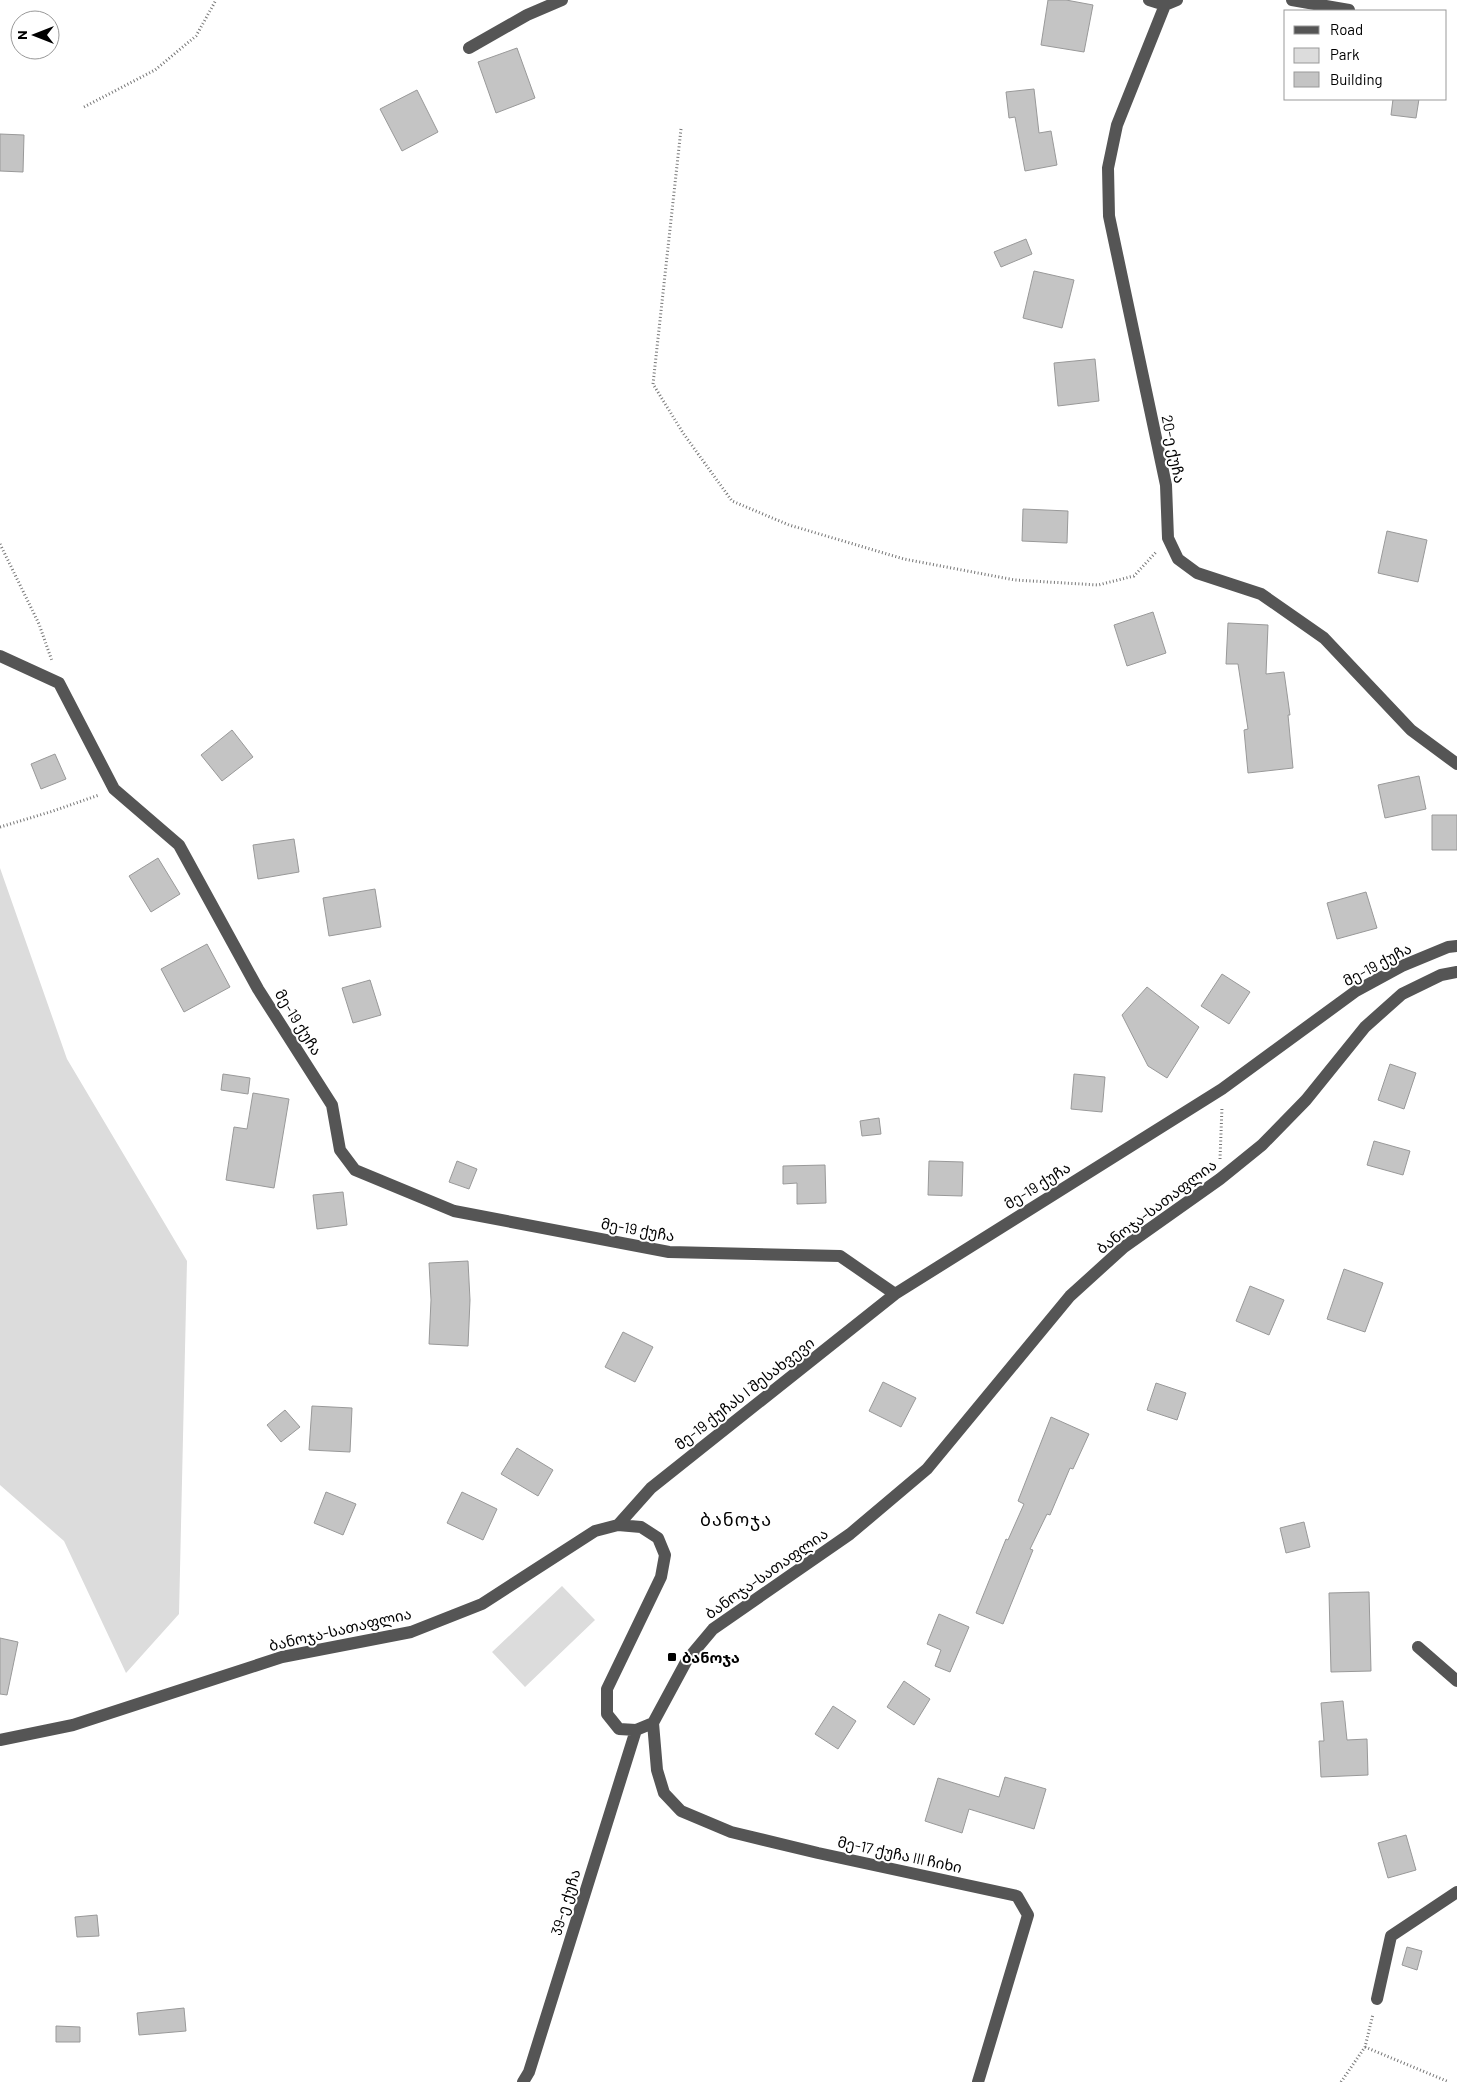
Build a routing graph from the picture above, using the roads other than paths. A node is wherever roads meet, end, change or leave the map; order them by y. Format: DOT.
graph roads {
  1 [pos="562,0"];
  2 [pos="1148,0"];
  3 [pos="1177,0"];
  4 [pos="1292,0"];
  5 [pos="1165,5"];
  6 [pos="1349,10"];
  7 [pos="469,48"];
  8 [pos="0,656"];
  9 [pos="1457,764"];
  10 [pos="1457,946"];
  11 [pos="1457,972"];
  12 [pos="895,1294"];
  13 [pos="618,1525"];
  14 [pos="1418,1647"];
  15 [pos="1457,1681"];
  16 [pos="653,1723"];
  17 [pos="636,1730"];
  18 [pos="0,1740"];
  19 [pos="1457,1892"];
  20 [pos="1377,1999"];
  21 [pos="523,2082"];
  22 [pos="978,2082"];
  1 -- 7 [label="street"];
  2 -- 5 [label="street"];
  3 -- 5 [label="street"];
  4 -- 6 [label="street"];
  5 -- 9 [label="street, 20-ე ქუჩა"];
  8 -- 12 [label="street, მე-19 ქუჩა"];
  10 -- 12 [label="street, მე-19 ქუჩა"];
  11 -- 16 [label="street, ბანოჯა-სათაფლია"];
  12 -- 13 [label="street, მე-19 ქუჩას I შესახვევი"];
  13 -- 17 [label="street, ბანოჯა-სათაფლია"];
  13 -- 18 [label="street, ბანოჯა-სათაფლია"];
  14 -- 15 [label="street"];
  16 -- 17 [label="street"];
  16 -- 22 [label="street, მე-17 ქუჩა III ჩიხი"];
  17 -- 21 [label="street, 39-ე ქუჩა"];
  19 -- 20 [label="street"];
}
